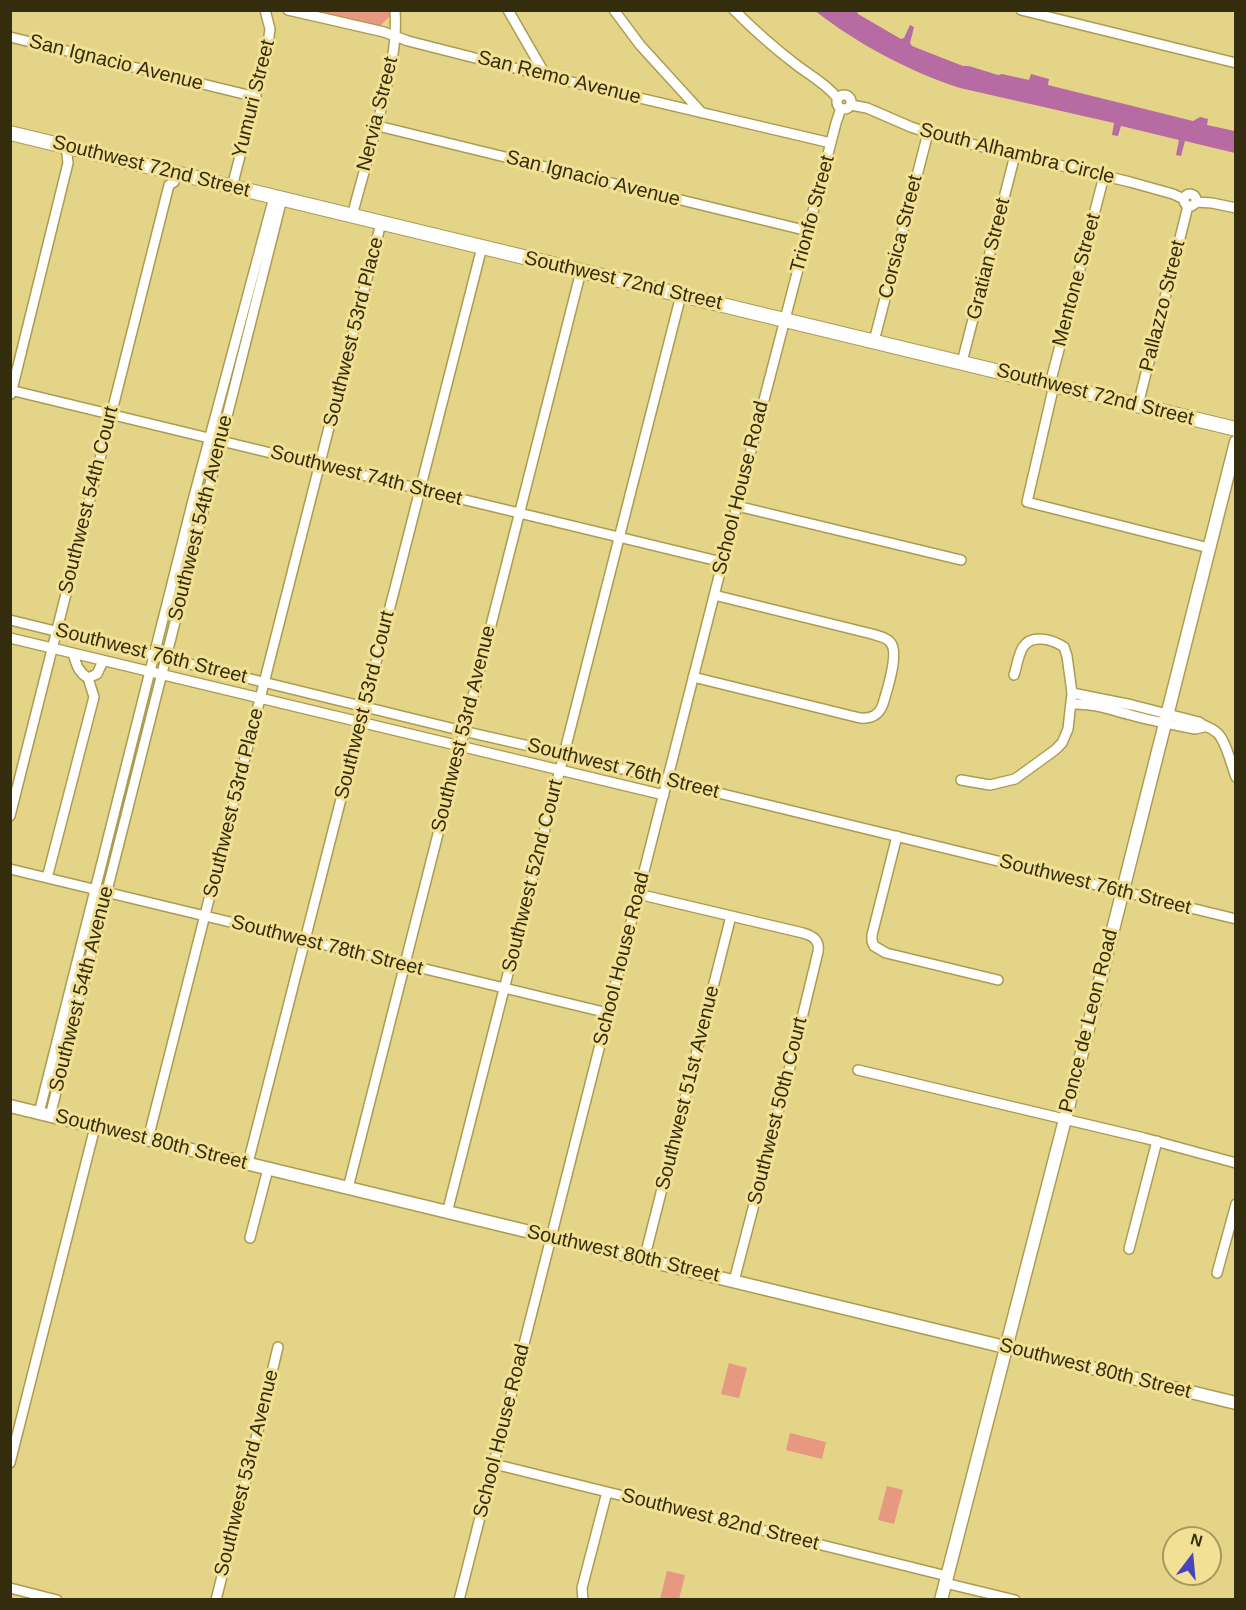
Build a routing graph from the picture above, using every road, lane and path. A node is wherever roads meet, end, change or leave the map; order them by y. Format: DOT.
graph roads {
  1 [pos="265,10"];
  2 [pos="288,10"];
  3 [pos="508,10"];
  4 [pos="614,10"];
  5 [pos="734,10"];
  6 [pos="1022,10"];
  7 [pos="398,12"];
  8 [pos="1048,14"];
  9 [pos="10,37"];
  10 [pos="396,37"];
  11 [pos="1236,63"];
  12 [pos="546,75"];
  13 [pos="256,97"];
  14 [pos="840,104"];
  15 [pos="702,112"];
  16 [pos="378,126"];
  17 [pos="927,133"];
  18 [pos="10,134"];
  19 [pos="831,143"];
  20 [pos="72,153"];
  21 [pos="1015,155"];
  22 [pos="1104,176"];
  23 [pos="171,177"];
  24 [pos="232,187"];
  25 [pos="278,198"];
  26 [pos="1189,202"];
  27 [pos="1236,208"];
  28 [pos="352,216"];
  29 [pos="381,223"];
  30 [pos="808,231"];
  31 [pos="482,247"];
  32 [pos="581,271"];
  33 [pos="681,295"];
  34 [pos="785,320"];
  35 [pos="874,341"];
  36 [pos="962,362"];
  37 [pos="1052,385"];
  38 [pos="11,392"];
  39 [pos="1138,405"];
  40 [pos="111,414"];
  41 [pos="1236,429"];
  42 [pos="210,438"];
  43 [pos="220,441"];
  44 [pos="1236,442"];
  45 [pos="320,466"];
  46 [pos="420,489"];
  47 [pos="736,506"];
  48 [pos="520,513"];
  49 [pos="619,536"];
  50 [pos="1209,548"];
  51 [pos="961,560"];
  52 [pos="722,562"];
  53 [pos="714,595"];
  54 [pos="10,620"];
  55 [pos="56,632"];
  56 [pos="10,638"];
  57 [pos="52,648"];
  58 [pos="73,653"];
  59 [pos="154,655"];
  60 [pos="166,658"];
  61 [pos="103,660"];
  62 [pos="150,672"];
  63 [pos="162,675"];
  64 [pos="1014,675"];
  65 [pos="693,677"];
  66 [pos="88,678"];
  67 [pos="265,682"];
  68 [pos="1072,693"];
  69 [pos="261,698"];
  70 [pos="1102,703"];
  71 [pos="1072,704"];
  72 [pos="365,707"];
  73 [pos="1165,718"];
  74 [pos="360,722"];
  75 [pos="464,731"];
  76 [pos="460,746"];
  77 [pos="564,754"];
  78 [pos="560,771"];
  79 [pos="1236,777"];
  80 [pos="667,780"];
  81 [pos="961,780"];
  82 [pos="664,795"];
  83 [pos="10,816"];
  84 [pos="897,836"];
  85 [pos="10,869"];
  86 [pos="47,878"];
  87 [pos="95,890"];
  88 [pos="1122,891"];
  89 [pos="107,892"];
  90 [pos="638,894"];
  91 [pos="206,916"];
  92 [pos="731,916"];
  93 [pos="1236,919"];
  94 [pos="305,940"];
  95 [pos="404,964"];
  96 [pos="998,980"];
  97 [pos="504,989"];
  98 [pos="608,1013"];
  99 [pos="858,1070"];
  100 [pos="10,1106"];
  101 [pos="45,1114"];
  102 [pos="1065,1119"];
  103 [pos="95,1126"];
  104 [pos="148,1139"];
  105 [pos="1157,1141"];
  106 [pos="248,1163"];
  107 [pos="1236,1163"];
  108 [pos="268,1168"];
  109 [pos="348,1188"];
  110 [pos="1236,1204"];
  111 [pos="447,1213"];
  112 [pos="551,1237"];
  113 [pos="250,1238"];
  114 [pos="1129,1249"];
  115 [pos="644,1260"];
  116 [pos="1217,1273"];
  117 [pos="734,1281"];
  118 [pos="278,1347"];
  119 [pos="1006,1347"];
  120 [pos="1236,1403"];
  121 [pos="10,1463"];
  122 [pos="494,1464"];
  123 [pos="607,1492"];
  124 [pos="946,1579"];
  125 [pos="10,1588"];
  126 [pos="57,1599"];
  127 [pos="216,1599"];
  128 [pos="459,1599"];
  129 [pos="583,1599"];
  130 [pos="941,1599"];
  131 [pos="1015,1599"];
  1 -- 13 [label="street, Yumuri Street"];
  2 -- 10 [label="street, San Remo Avenue"];
  3 -- 12 [label="street"];
  4 -- 15 [label="street"];
  5 -- 14 [label="street"];
  6 -- 8 [label="street"];
  7 -- 10 [label="street, Nervia Street"];
  8 -- 11 [label="street"];
  9 -- 13 [label="street, San Ignacio Avenue"];
  10 -- 12 [label="street, San Remo Avenue"];
  10 -- 16 [label="street, Nervia Street"];
  12 -- 15 [label="street, San Remo Avenue"];
  13 -- 24 [label="street, Yumuri Street"];
  14 -- 17 [label="street, South Alhambra Circle"];
  14 -- 19 [label="street, Trionfo Street"];
  15 -- 19 [label="street, San Remo Avenue"];
  16 -- 28 [label="street, Nervia Street"];
  16 -- 30 [label="street, San Ignacio Avenue"];
  17 -- 21 [label="street, South Alhambra Circle"];
  17 -- 35 [label="street, Corsica Street"];
  18 -- 20 [label="main road, Southwest 72nd Street"];
  19 -- 30 [label="street, Trionfo Street"];
  20 -- 23 [label="main road, Southwest 72nd Street"];
  20 -- 38 [label="street"];
  21 -- 22 [label="street, South Alhambra Circle"];
  21 -- 36 [label="street, Gratian Street"];
  22 -- 26 [label="street, South Alhambra Circle"];
  22 -- 37 [label="street, Mentone Street"];
  23 -- 24 [label="main road, Southwest 72nd Street"];
  23 -- 40 [label="street, Southwest 54th Court"];
  24 -- 25 [label="main road, Southwest 72nd Street"];
  25 -- 28 [label="main road, Southwest 72nd Street"];
  25 -- 42 [label="street, Southwest 54th Avenue"];
  25 -- 43 [label="street, Southwest 54th Avenue"];
  26 -- 27 [label="street, South Alhambra Circle"];
  26 -- 39 [label="street, Pallazzo Street"];
  28 -- 29 [label="main road, Southwest 72nd Street"];
  29 -- 31 [label="main road, Southwest 72nd Street"];
  29 -- 45 [label="street, Southwest 53rd Place"];
  30 -- 34 [label="street, Trionfo Street"];
  31 -- 32 [label="main road, Southwest 72nd Street"];
  31 -- 46 [label="street, Southwest 53rd Court"];
  32 -- 33 [label="main road, Southwest 72nd Street"];
  32 -- 48 [label="street, Southwest 53rd Avenue"];
  33 -- 34 [label="main road, Southwest 72nd Street"];
  33 -- 49 [label="street, Southwest 52nd Court"];
  34 -- 35 [label="main road, Southwest 72nd Street"];
  34 -- 47 [label="street, School House Road"];
  35 -- 36 [label="main road, Southwest 72nd Street"];
  36 -- 37 [label="main road, Southwest 72nd Street"];
  37 -- 39 [label="main road, Southwest 72nd Street"];
  37 -- 50 [label="street, Mentone Street"];
  38 -- 40 [label="street, Southwest 74th Street"];
  39 -- 41 [label="main road, Southwest 72nd Street"];
  40 -- 42 [label="street, Southwest 74th Street"];
  40 -- 55 [label="street, Southwest 54th Court"];
  42 -- 43 [label="street, Southwest 74th Street"];
  42 -- 59 [label="street, Southwest 54th Avenue"];
  43 -- 45 [label="street, Southwest 74th Street"];
  43 -- 60 [label="street, Southwest 54th Avenue"];
  44 -- 50 [label="street, Ponce de Leon Road"];
  45 -- 46 [label="street, Southwest 74th Street"];
  45 -- 67 [label="street, Southwest 53rd Place"];
  46 -- 48 [label="street, Southwest 74th Street"];
  46 -- 72 [label="street, Southwest 53rd Court"];
  47 -- 51 [label="street"];
  47 -- 52 [label="street, School House Road"];
  48 -- 49 [label="street, Southwest 74th Street"];
  48 -- 75 [label="street, Southwest 53rd Avenue"];
  49 -- 52 [label="street, Southwest 74th Street"];
  49 -- 77 [label="street, Southwest 52nd Court"];
  50 -- 73 [label="street, Ponce de Leon Road"];
  52 -- 53 [label="street, School House Road"];
  53 -- 65 [label="street, School House Road"];
  53 -- 65 [label="street"];
  54 -- 55 [label="street, Southwest 76th Street"];
  55 -- 57 [label="street, Southwest 54th Court"];
  55 -- 59 [label="street, Southwest 76th Street"];
  56 -- 57 [label="street, Southwest 76th Street"];
  57 -- 58 [label="street, Southwest 76th Street"];
  57 -- 83 [label="street, Southwest 54th Court"];
  58 -- 61 [label="street, Southwest 76th Street"];
  58 -- 66 [label="street"];
  59 -- 60 [label="street, Southwest 76th Street"];
  59 -- 62 [label="street, Southwest 54th Avenue"];
  60 -- 63 [label="street, Southwest 54th Avenue"];
  60 -- 67 [label="street, Southwest 76th Street"];
  61 -- 62 [label="street, Southwest 76th Street"];
  61 -- 66 [label="street"];
  62 -- 63 [label="street, Southwest 76th Street"];
  62 -- 87 [label="street, Southwest 54th Avenue"];
  63 -- 69 [label="street, Southwest 76th Street"];
  63 -- 89 [label="street, Southwest 54th Avenue"];
  64 -- 68 [label="street"];
  65 -- 80 [label="street, School House Road"];
  66 -- 86 [label="street"];
  67 -- 69 [label="street, Southwest 53rd Place"];
  67 -- 72 [label="street, Southwest 76th Street"];
  68 -- 70 [label="street"];
  68 -- 71 [label="street"];
  69 -- 74 [label="street, Southwest 76th Street"];
  69 -- 91 [label="street, Southwest 53rd Place"];
  70 -- 71 [label="street"];
  70 -- 73 [label="street"];
  71 -- 81 [label="street"];
  72 -- 74 [label="street, Southwest 53rd Court"];
  72 -- 75 [label="street, Southwest 76th Street"];
  73 -- 79 [label="street"];
  73 -- 88 [label="street, Ponce de Leon Road"];
  74 -- 76 [label="street, Southwest 76th Street"];
  74 -- 94 [label="street, Southwest 53rd Court"];
  75 -- 76 [label="street, Southwest 53rd Avenue"];
  75 -- 77 [label="street, Southwest 76th Street"];
  76 -- 78 [label="street, Southwest 76th Street"];
  76 -- 95 [label="street, Southwest 53rd Avenue"];
  77 -- 78 [label="street, Southwest 52nd Court"];
  77 -- 80 [label="street, Southwest 76th Street"];
  78 -- 82 [label="street, Southwest 76th Street"];
  78 -- 97 [label="street, Southwest 52nd Court"];
  80 -- 82 [label="street, School House Road"];
  80 -- 84 [label="street, Southwest 76th Street"];
  82 -- 90 [label="street, School House Road"];
  84 -- 88 [label="street, Southwest 76th Street"];
  84 -- 96 [label="street"];
  85 -- 86 [label="street, Southwest 78th Street"];
  86 -- 87 [label="street, Southwest 78th Street"];
  87 -- 89 [label="street, Southwest 78th Street"];
  87 -- 101 [label="street, Southwest 54th Avenue"];
  88 -- 93 [label="street, Southwest 76th Street"];
  88 -- 102 [label="street, Ponce de Leon Road"];
  89 -- 91 [label="street, Southwest 78th Street"];
  89 -- 101 [label="street, Southwest 54th Avenue"];
  90 -- 92 [label="street"];
  90 -- 98 [label="street, School House Road"];
  91 -- 94 [label="street, Southwest 78th Street"];
  91 -- 104 [label="street, Southwest 53rd Place"];
  92 -- 115 [label="street, Southwest 51st Avenue"];
  92 -- 117 [label="street, Southwest 50th Court"];
  94 -- 95 [label="street, Southwest 78th Street"];
  94 -- 106 [label="street, Southwest 53rd Court"];
  95 -- 97 [label="street, Southwest 78th Street"];
  95 -- 109 [label="street, Southwest 53rd Avenue"];
  97 -- 98 [label="street, Southwest 78th Street"];
  97 -- 111 [label="street, Southwest 52nd Court"];
  98 -- 112 [label="street, School House Road"];
  99 -- 102 [label="street"];
  100 -- 101 [label="street, Southwest 80th Street"];
  101 -- 103 [label="street, Southwest 80th Street"];
  102 -- 105 [label="street"];
  102 -- 119 [label="street, Ponce de Leon Road"];
  103 -- 104 [label="street, Southwest 80th Street"];
  103 -- 121 [label="street"];
  104 -- 106 [label="street, Southwest 80th Street"];
  105 -- 107 [label="street"];
  105 -- 114 [label="street"];
  106 -- 108 [label="street, Southwest 80th Street"];
  108 -- 109 [label="street, Southwest 80th Street"];
  108 -- 113 [label="street"];
  109 -- 111 [label="street, Southwest 80th Street"];
  110 -- 116 [label="street"];
  111 -- 112 [label="street, Southwest 80th Street"];
  112 -- 115 [label="street, Southwest 80th Street"];
  112 -- 122 [label="street, School House Road"];
  115 -- 117 [label="street, Southwest 80th Street"];
  117 -- 119 [label="street, Southwest 80th Street"];
  118 -- 127 [label="street, Southwest 53rd Avenue"];
  119 -- 120 [label="street, Southwest 80th Street"];
  119 -- 124 [label="street, Ponce de Leon Road"];
  122 -- 123 [label="street, Southwest 82nd Street"];
  122 -- 128 [label="street, School House Road"];
  123 -- 124 [label="street, Southwest 82nd Street"];
  123 -- 129 [label="street"];
  124 -- 130 [label="street, Ponce de Leon Road"];
  124 -- 131 [label="street, Southwest 82nd Street"];
  125 -- 126 [label="street"];
}
